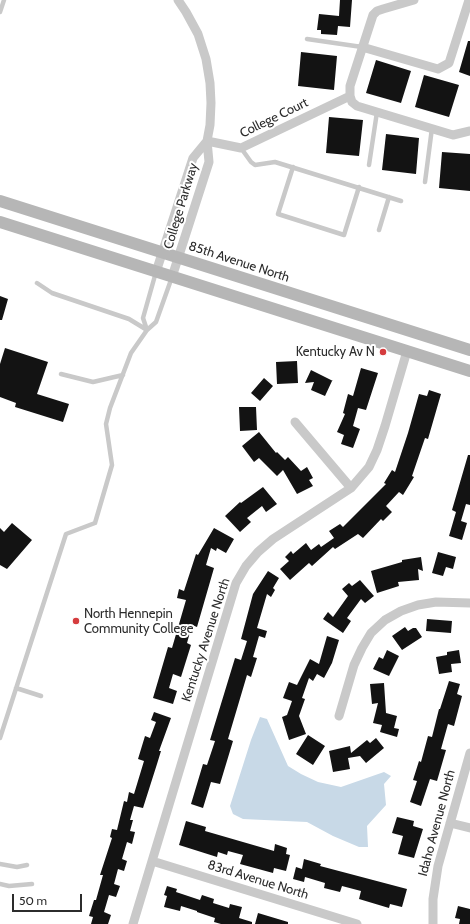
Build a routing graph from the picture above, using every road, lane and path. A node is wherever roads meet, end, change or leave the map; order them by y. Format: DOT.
graph roads {
  1 [pos="4,0"];
  2 [pos="178,0"];
  3 [pos="414,0"];
  4 [pos="469,0"];
  5 [pos="0,12"];
  6 [pos="307,39"];
  7 [pos="362,47"];
  8 [pos="350,96"];
  9 [pos="377,112"];
  10 [pos="432,128"];
  11 [pos="470,131"];
  12 [pos="207,141"];
  13 [pos="241,148"];
  14 [pos="369,165"];
  15 [pos="293,167"];
  16 [pos="425,182"];
  17 [pos="359,187"];
  18 [pos="0,197"];
  19 [pos="389,197"];
  20 [pos="0,201"];
  21 [pos="402,201"];
  22 [pos="12,205"];
  23 [pos="0,222"];
  24 [pos="379,230"];
  25 [pos="163,253"];
  26 [pos="179,258"];
  27 [pos="156,272"];
  28 [pos="172,277"];
  29 [pos="37,283"];
  30 [pos="147,330"];
  31 [pos="470,350"];
  32 [pos="407,351"];
  33 [pos="470,371"];
  34 [pos="61,374"];
  35 [pos="122,375"];
  36 [pos="295,422"];
  37 [pos="351,488"];
  38 [pos="470,603"];
  39 [pos="16,688"];
  40 [pos="41,696"];
  41 [pos="339,716"];
  42 [pos="0,738"];
  43 [pos="470,753"];
  44 [pos="450,823"];
  45 [pos="470,828"];
  46 [pos="152,861"];
  47 [pos="0,864"];
  48 [pos="27,865"];
  49 [pos="0,884"];
  50 [pos="32,884"];
  51 [pos="133,924"];
  52 [pos="357,924"];
  53 [pos="433,924"];
  1 -- 5 [label="lane"];
  2 -- 12 [label="street, College Parkway"];
  3 -- 7 [label="street"];
  4 -- 7 [label="street"];
  6 -- 7 [label="lane"];
  7 -- 8 [label="street"];
  8 -- 9 [label="street"];
  8 -- 13 [label="street, College Court"];
  9 -- 10 [label="street"];
  9 -- 14 [label="lane"];
  10 -- 11 [label="street"];
  10 -- 16 [label="lane"];
  12 -- 13 [label="street, College Court"];
  12 -- 25 [label="street, College Parkway"];
  12 -- 26 [label="street, College Parkway"];
  13 -- 15 [label="lane"];
  15 -- 17 [label="lane"];
  15 -- 17 [label="lane"];
  17 -- 19 [label="lane"];
  18 -- 22 [label="main road"];
  19 -- 21 [label="lane"];
  19 -- 24 [label="lane"];
  20 -- 22 [label="main road, 85th Avenue North"];
  22 -- 25 [label="main road, 85th Avenue North"];
  23 -- 27 [label="main road"];
  25 -- 26 [label="main road, 85th Avenue North"];
  25 -- 27 [label="street, College Parkway"];
  26 -- 28 [label="street, College Parkway"];
  26 -- 31 [label="main road, 85th Avenue North"];
  27 -- 28 [label="main road"];
  27 -- 30 [label="lane"];
  28 -- 30 [label="lane"];
  28 -- 32 [label="main road"];
  29 -- 30 [label="lane"];
  30 -- 35 [label="lane"];
  32 -- 33 [label="main road"];
  32 -- 37 [label="street, Kentucky Avenue North"];
  34 -- 35 [label="lane"];
  35 -- 39 [label="lane"];
  36 -- 37 [label="street"];
  37 -- 46 [label="street, Kentucky Avenue North"];
  38 -- 41 [label="street"];
  39 -- 40 [label="lane"];
  39 -- 42 [label="lane"];
  43 -- 44 [label="street, Idaho Avenue North"];
  44 -- 45 [label="street"];
  44 -- 53 [label="street, Idaho Avenue North"];
  46 -- 51 [label="street, Kentucky Avenue North"];
  46 -- 52 [label="street, 83rd Avenue North"];
  47 -- 48 [label="lane"];
  49 -- 50 [label="lane"];
}
